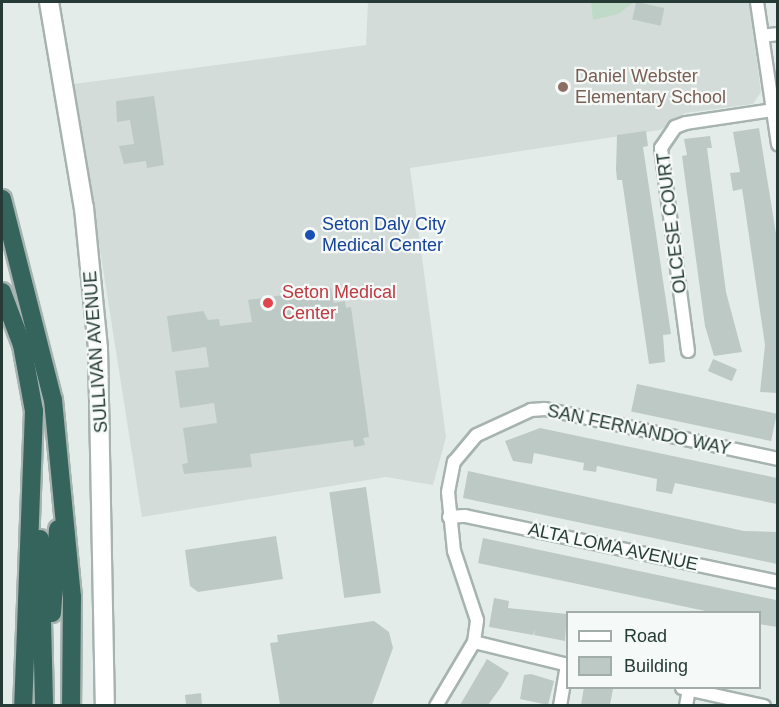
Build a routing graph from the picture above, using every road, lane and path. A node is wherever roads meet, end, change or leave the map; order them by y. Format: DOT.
graph roads {
  1 [pos="49,2"];
  2 [pos="757,2"];
  3 [pos="777,34"];
  4 [pos="762,36"];
  5 [pos="772,110"];
  6 [pos="777,144"];
  7 [pos="2,199"];
  8 [pos="2,292"];
  9 [pos="688,351"];
  10 [pos="35,438"];
  11 [pos="58,453"];
  12 [pos="777,459"];
  13 [pos="449,517"];
  14 [pos="777,582"];
  15 [pos="474,642"];
  16 [pos="566,665"];
  17 [pos="566,671"];
  18 [pos="685,689"];
  19 [pos="690,689"];
  20 [pos="72,697"];
  21 [pos="23,705"];
  22 [pos="46,705"];
  23 [pos="105,705"];
  24 [pos="436,705"];
  25 [pos="560,705"];
  26 [pos="686,705"];
  27 [pos="764,705"];
  1 -- 23 [label="street, SULLIVAN AVENUE"];
  2 -- 4 [label="street"];
  3 -- 4 [label="street"];
  4 -- 5 [label="street"];
  5 -- 6 [label="street"];
  5 -- 9 [label="street, OLCESE COURT"];
  7 -- 11 [label="highway"];
  8 -- 10 [label="highway"];
  10 -- 21 [label="highway"];
  10 -- 22 [label="highway"];
  11 -- 20 [label="highway"];
  11 -- 22 [label="highway"];
  12 -- 13 [label="street, SAN FERNANDO WAY"];
  13 -- 14 [label="street, ALTA LOMA AVENUE"];
  13 -- 15 [label="street, SAN FERNANDO WAY"];
  15 -- 16 [label="street"];
  15 -- 24 [label="street"];
  17 -- 25 [label="street"];
  18 -- 26 [label="street"];
  19 -- 27 [label="street"];
}
